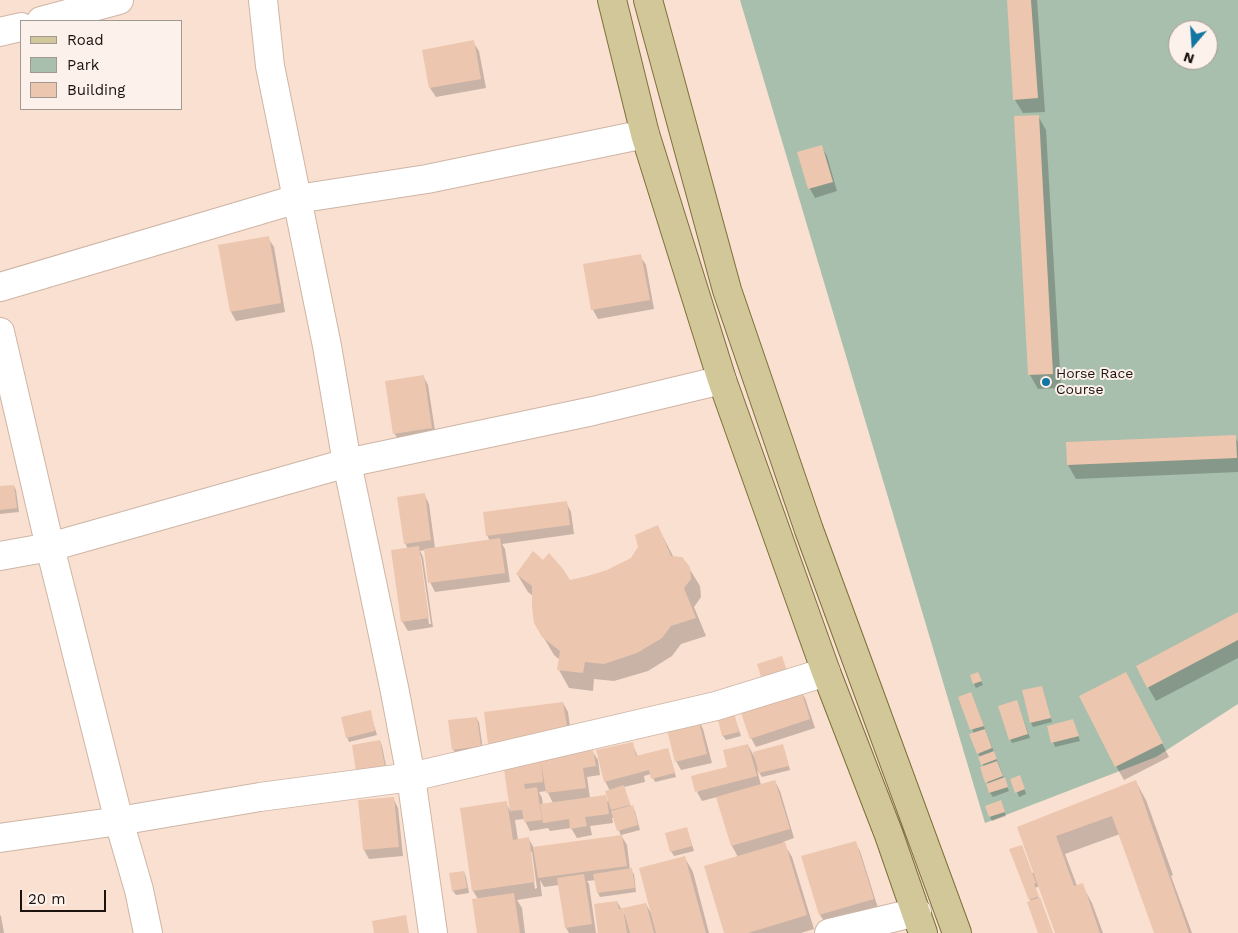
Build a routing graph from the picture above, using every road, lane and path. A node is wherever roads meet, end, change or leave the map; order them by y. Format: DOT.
graph roads {
  1 [pos="119,0"];
  2 [pos="263,0"];
  3 [pos="612,0"];
  4 [pos="648,0"];
  5 [pos="45,20"];
  6 [pos="20,27"];
  7 [pos="0,32"];
  8 [pos="645,134"];
  9 [pos="297,199"];
  10 [pos="0,288"];
  11 [pos="0,332"];
  12 [pos="722,380"];
  13 [pos="347,463"];
  14 [pos="50,547"];
  15 [pos="0,556"];
  16 [pos="826,672"];
  17 [pos="411,777"];
  18 [pos="119,821"];
  19 [pos="0,838"];
  20 [pos="920,923"];
  21 [pos="148,933"];
  22 [pos="433,933"];
  23 [pos="829,933"];
  24 [pos="957,933"];
  1 -- 5 [label="street"];
  2 -- 9 [label="street"];
  3 -- 8 [label="main road"];
  4 -- 24 [label="main road"];
  6 -- 7 [label="street"];
  8 -- 9 [label="street"];
  8 -- 12 [label="main road"];
  9 -- 10 [label="street"];
  9 -- 13 [label="street"];
  11 -- 14 [label="street"];
  12 -- 13 [label="street"];
  12 -- 16 [label="main road"];
  13 -- 14 [label="street"];
  13 -- 17 [label="street"];
  14 -- 15 [label="street"];
  14 -- 18 [label="street"];
  16 -- 17 [label="street"];
  16 -- 20 [label="main road"];
  17 -- 18 [label="street"];
  17 -- 22 [label="street"];
  18 -- 19 [label="street"];
  18 -- 21 [label="street"];
  20 -- 23 [label="street"];
}
